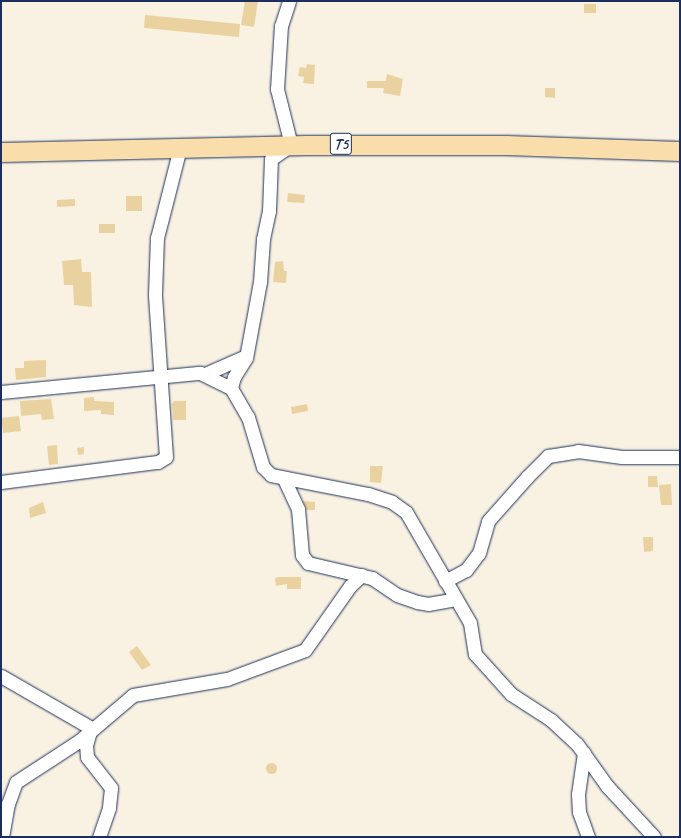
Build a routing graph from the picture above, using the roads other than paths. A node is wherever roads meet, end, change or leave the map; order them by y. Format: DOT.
graph roads {
  1 [pos="289,1"];
  2 [pos="292,145"];
  3 [pos="180,148"];
  4 [pos="680,151"];
  5 [pos="1,152"];
  6 [pos="246,356"];
  7 [pos="205,374"];
  8 [pos="160,378"];
  9 [pos="231,388"];
  10 [pos="1,392"];
  11 [pos="680,457"];
  12 [pos="284,479"];
  13 [pos="1,482"];
  14 [pos="362,575"];
  15 [pos="445,581"];
  16 [pos="456,599"];
  17 [pos="1,676"];
  18 [pos="91,728"];
  19 [pos="584,753"];
  20 [pos="2,837"];
  21 [pos="99,837"];
  22 [pos="588,837"];
  23 [pos="654,837"];
  1 -- 2 [label="street"];
  2 -- 3 [label="highway, T5"];
  2 -- 4 [label="highway, T5"];
  2 -- 6 [label="street"];
  3 -- 5 [label="highway, T5"];
  3 -- 8 [label="street"];
  6 -- 7 [label="street"];
  6 -- 9 [label="street"];
  7 -- 8 [label="street"];
  7 -- 9 [label="street"];
  8 -- 10 [label="street"];
  8 -- 13 [label="street"];
  9 -- 12 [label="street"];
  11 -- 15 [label="street"];
  12 -- 14 [label="street"];
  12 -- 15 [label="street"];
  14 -- 16 [label="street"];
  14 -- 18 [label="street"];
  15 -- 16 [label="street"];
  16 -- 19 [label="street"];
  17 -- 18 [label="street"];
  18 -- 20 [label="street"];
  18 -- 21 [label="street"];
  19 -- 22 [label="street"];
  19 -- 23 [label="street"];
}
